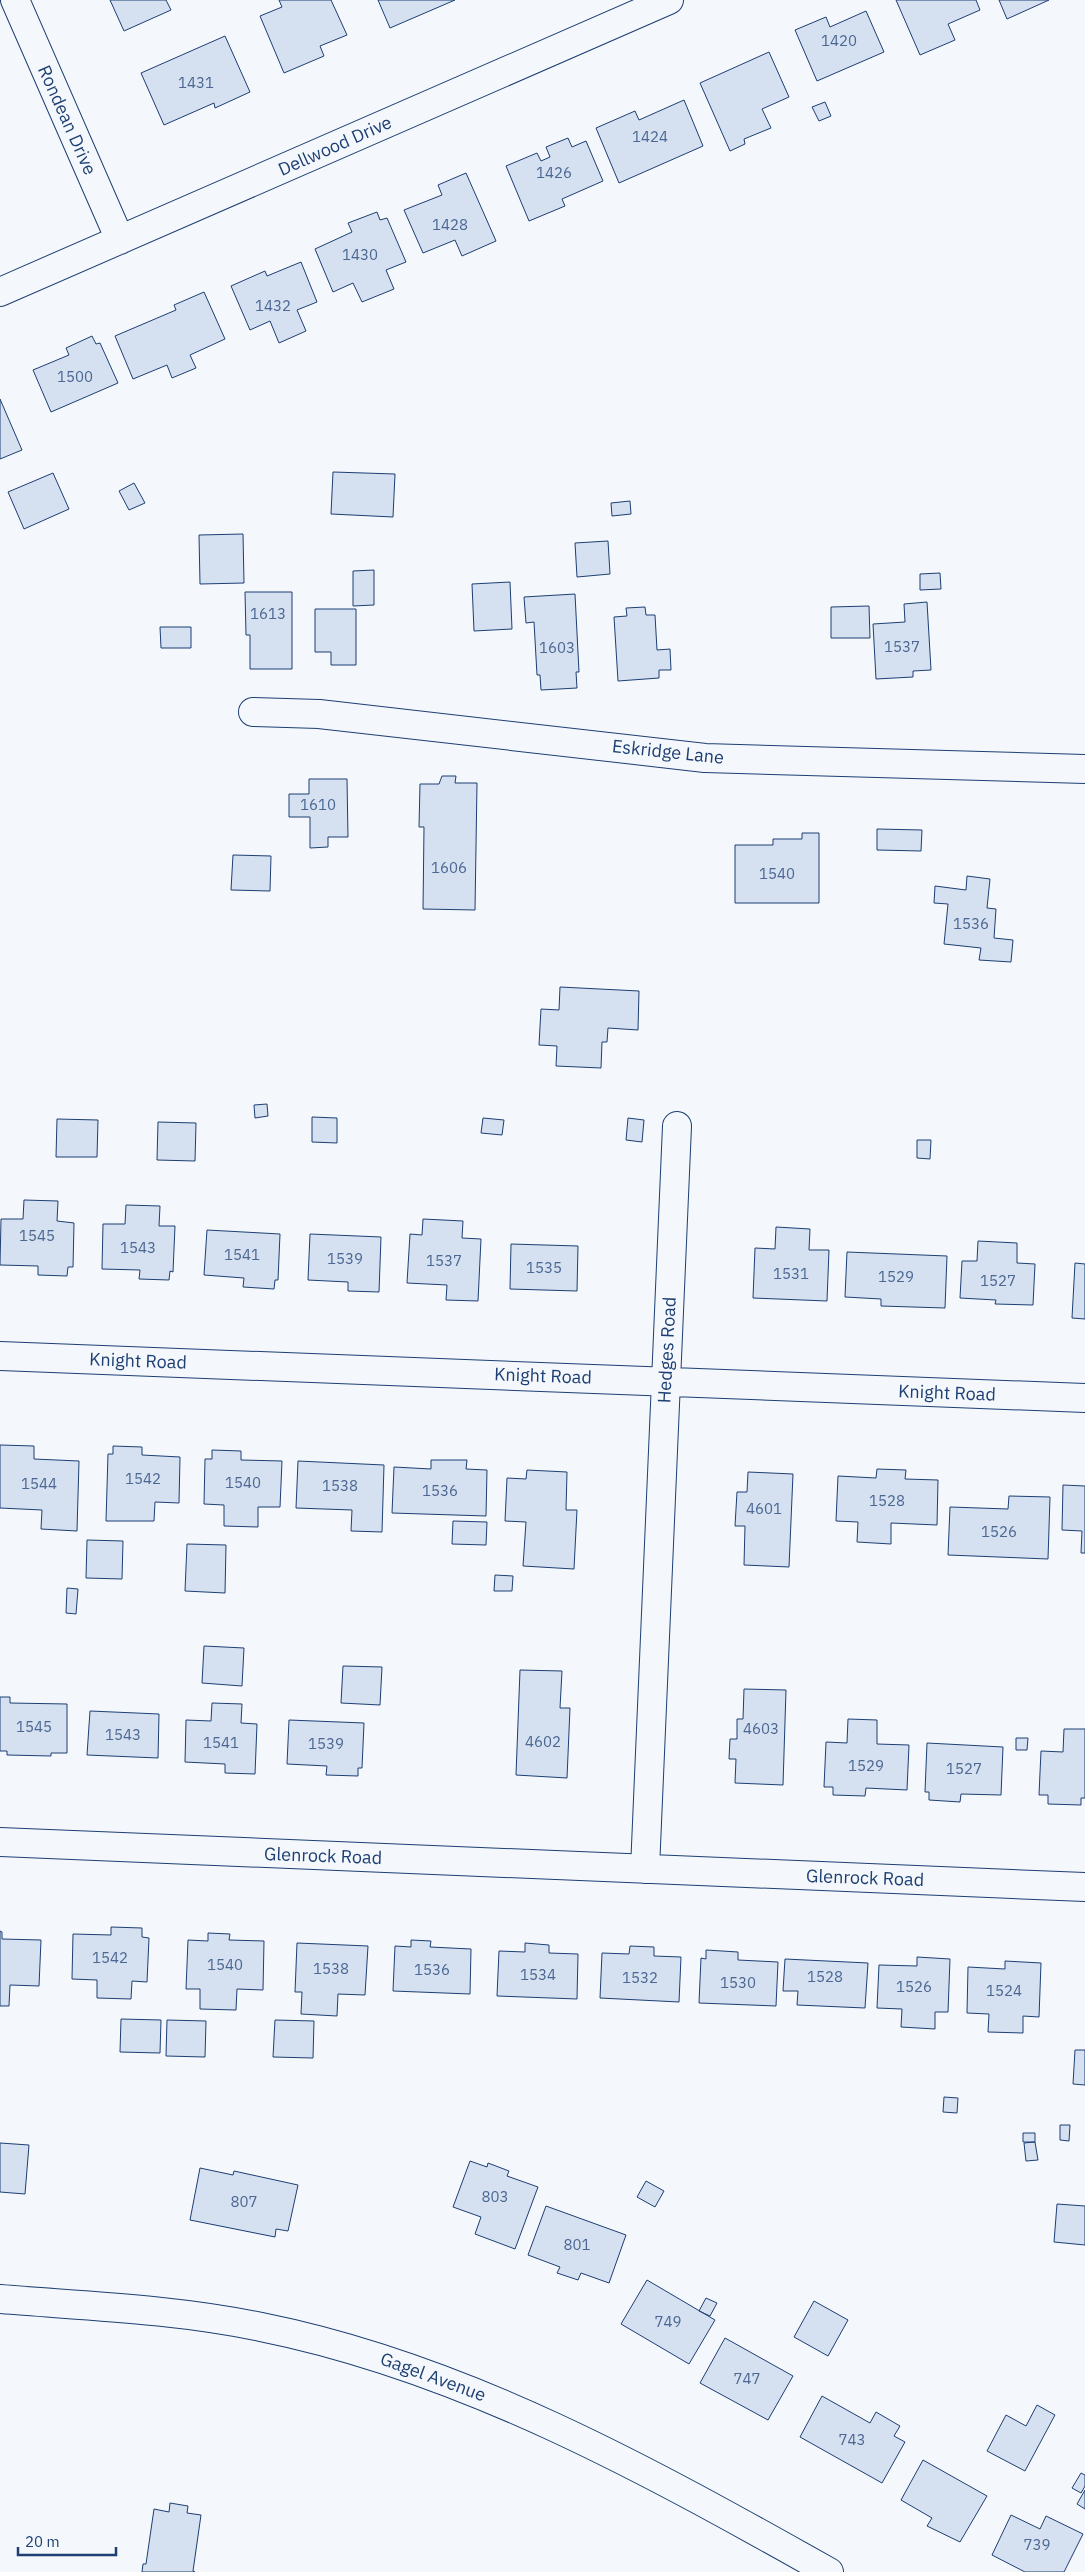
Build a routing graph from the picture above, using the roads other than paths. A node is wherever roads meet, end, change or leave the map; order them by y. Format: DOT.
graph roads {
  1 [pos="15,0"];
  2 [pos="669,0"];
  3 [pos="120,240"];
  4 [pos="0,292"];
  5 [pos="253,712"];
  6 [pos="1085,770"];
  7 [pos="677,1126"];
  8 [pos="0,1356"];
  9 [pos="665,1382"];
  10 [pos="1085,1398"];
  11 [pos="0,1842"];
  12 [pos="645,1870"];
  13 [pos="1085,1887"];
  14 [pos="0,2299"];
  15 [pos="829,2572"];
  1 -- 3 [label="street, Rondean Drive"];
  2 -- 3 [label="street, Dellwood Drive"];
  3 -- 4 [label="street, Dellwood Drive"];
  5 -- 6 [label="street, Eskridge Lane"];
  7 -- 9 [label="street, Hedges Road"];
  8 -- 9 [label="street, Knight Road"];
  9 -- 10 [label="street, Knight Road"];
  9 -- 12 [label="street, Hedges Road"];
  11 -- 12 [label="street, Glenrock Road"];
  12 -- 13 [label="street, Glenrock Road"];
  14 -- 15 [label="street, Gagel Avenue"];
}
